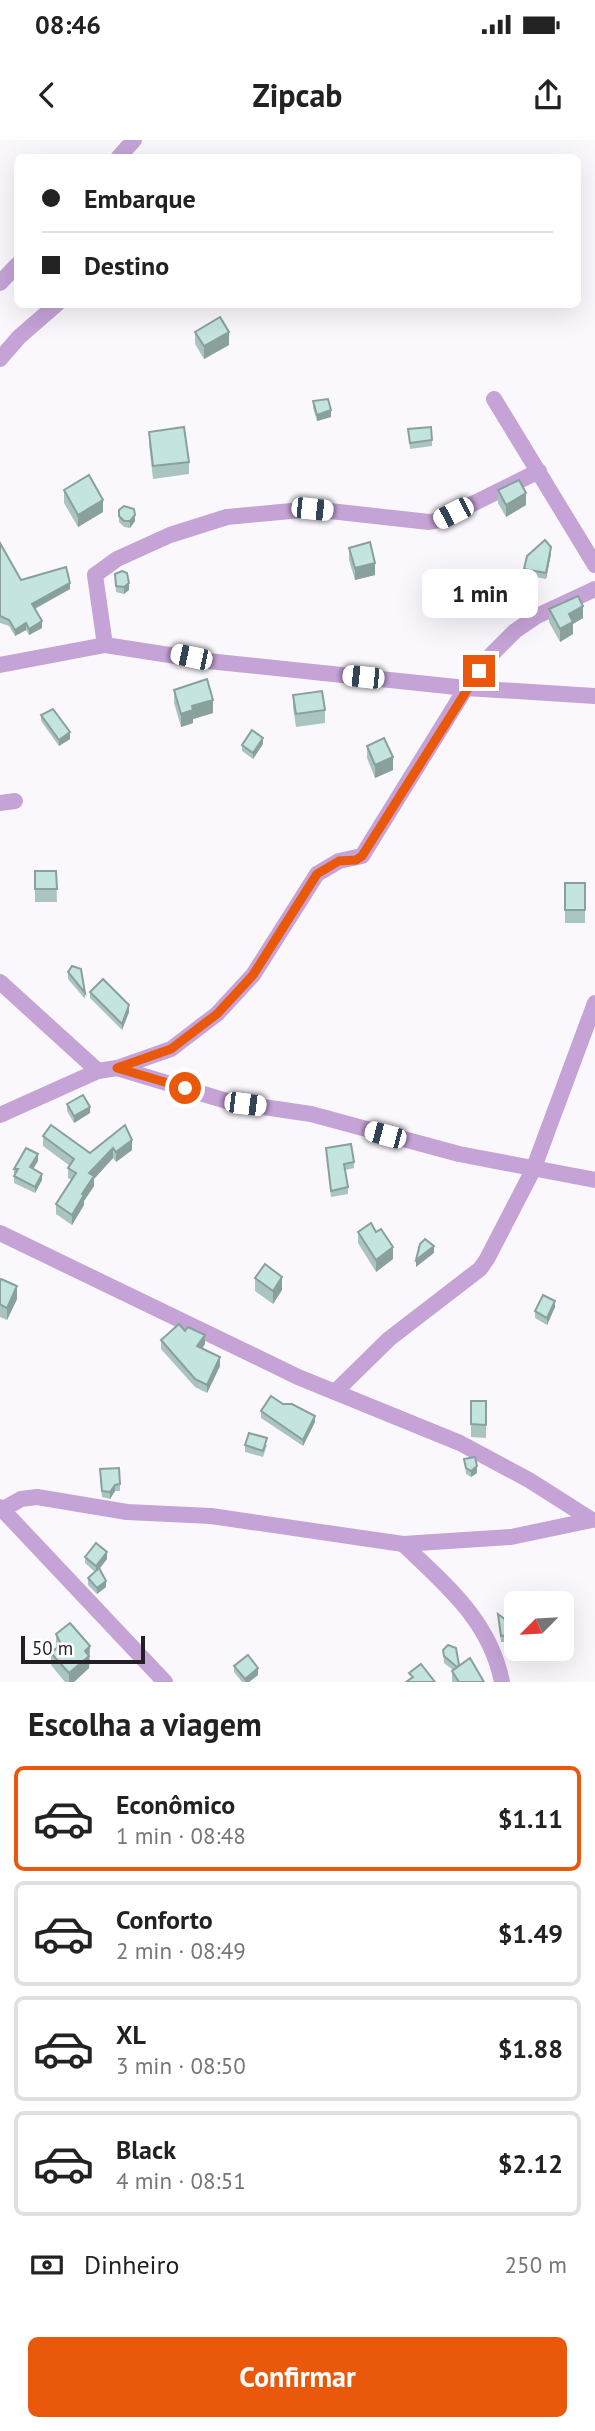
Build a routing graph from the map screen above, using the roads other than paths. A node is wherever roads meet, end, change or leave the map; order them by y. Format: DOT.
graph roads {
  1 [pos="134,140"];
  2 [pos="122,154"];
  3 [pos="14,268"];
  4 [pos="0,283"];
  5 [pos="52,308"];
  6 [pos="0,359"];
  7 [pos="494,399"];
  8 [pos="539,471"];
  9 [pos="595,565"];
  10 [pos="595,589"];
  11 [pos="105,645"];
  12 [pos="0,665"];
  13 [pos="466,688"];
  14 [pos="595,696"];
  15 [pos="0,982"];
  16 [pos="595,1003"];
  17 [pos="117,1068"];
  18 [pos="99,1071"];
  19 [pos="0,1115"];
  20 [pos="533,1170"];
  21 [pos="595,1180"];
  22 [pos="0,1233"];
  23 [pos="335,1392"];
  24 [pos="1,1509"];
  25 [pos="594,1521"];
  26 [pos="404,1544"];
  27 [pos="165,1682"];
  28 [pos="502,1682"];
  1 -- 2 [label="street"];
  3 -- 4 [label="street"];
  5 -- 6 [label="street"];
  7 -- 8 [label="street"];
  8 -- 9 [label="street"];
  8 -- 11 [label="street"];
  10 -- 13 [label="street"];
  11 -- 12 [label="street"];
  11 -- 13 [label="street"];
  13 -- 14 [label="street"];
  13 -- 17 [label="street"];
  15 -- 18 [label="street"];
  16 -- 20 [label="street"];
  17 -- 18 [label="street"];
  17 -- 20 [label="street"];
  18 -- 19 [label="street"];
  20 -- 21 [label="street"];
  20 -- 23 [label="street"];
  22 -- 23 [label="street"];
  23 -- 25 [label="street"];
  24 -- 26 [label="street"];
  24 -- 27 [label="street"];
  25 -- 26 [label="street"];
  26 -- 28 [label="street"];
}
